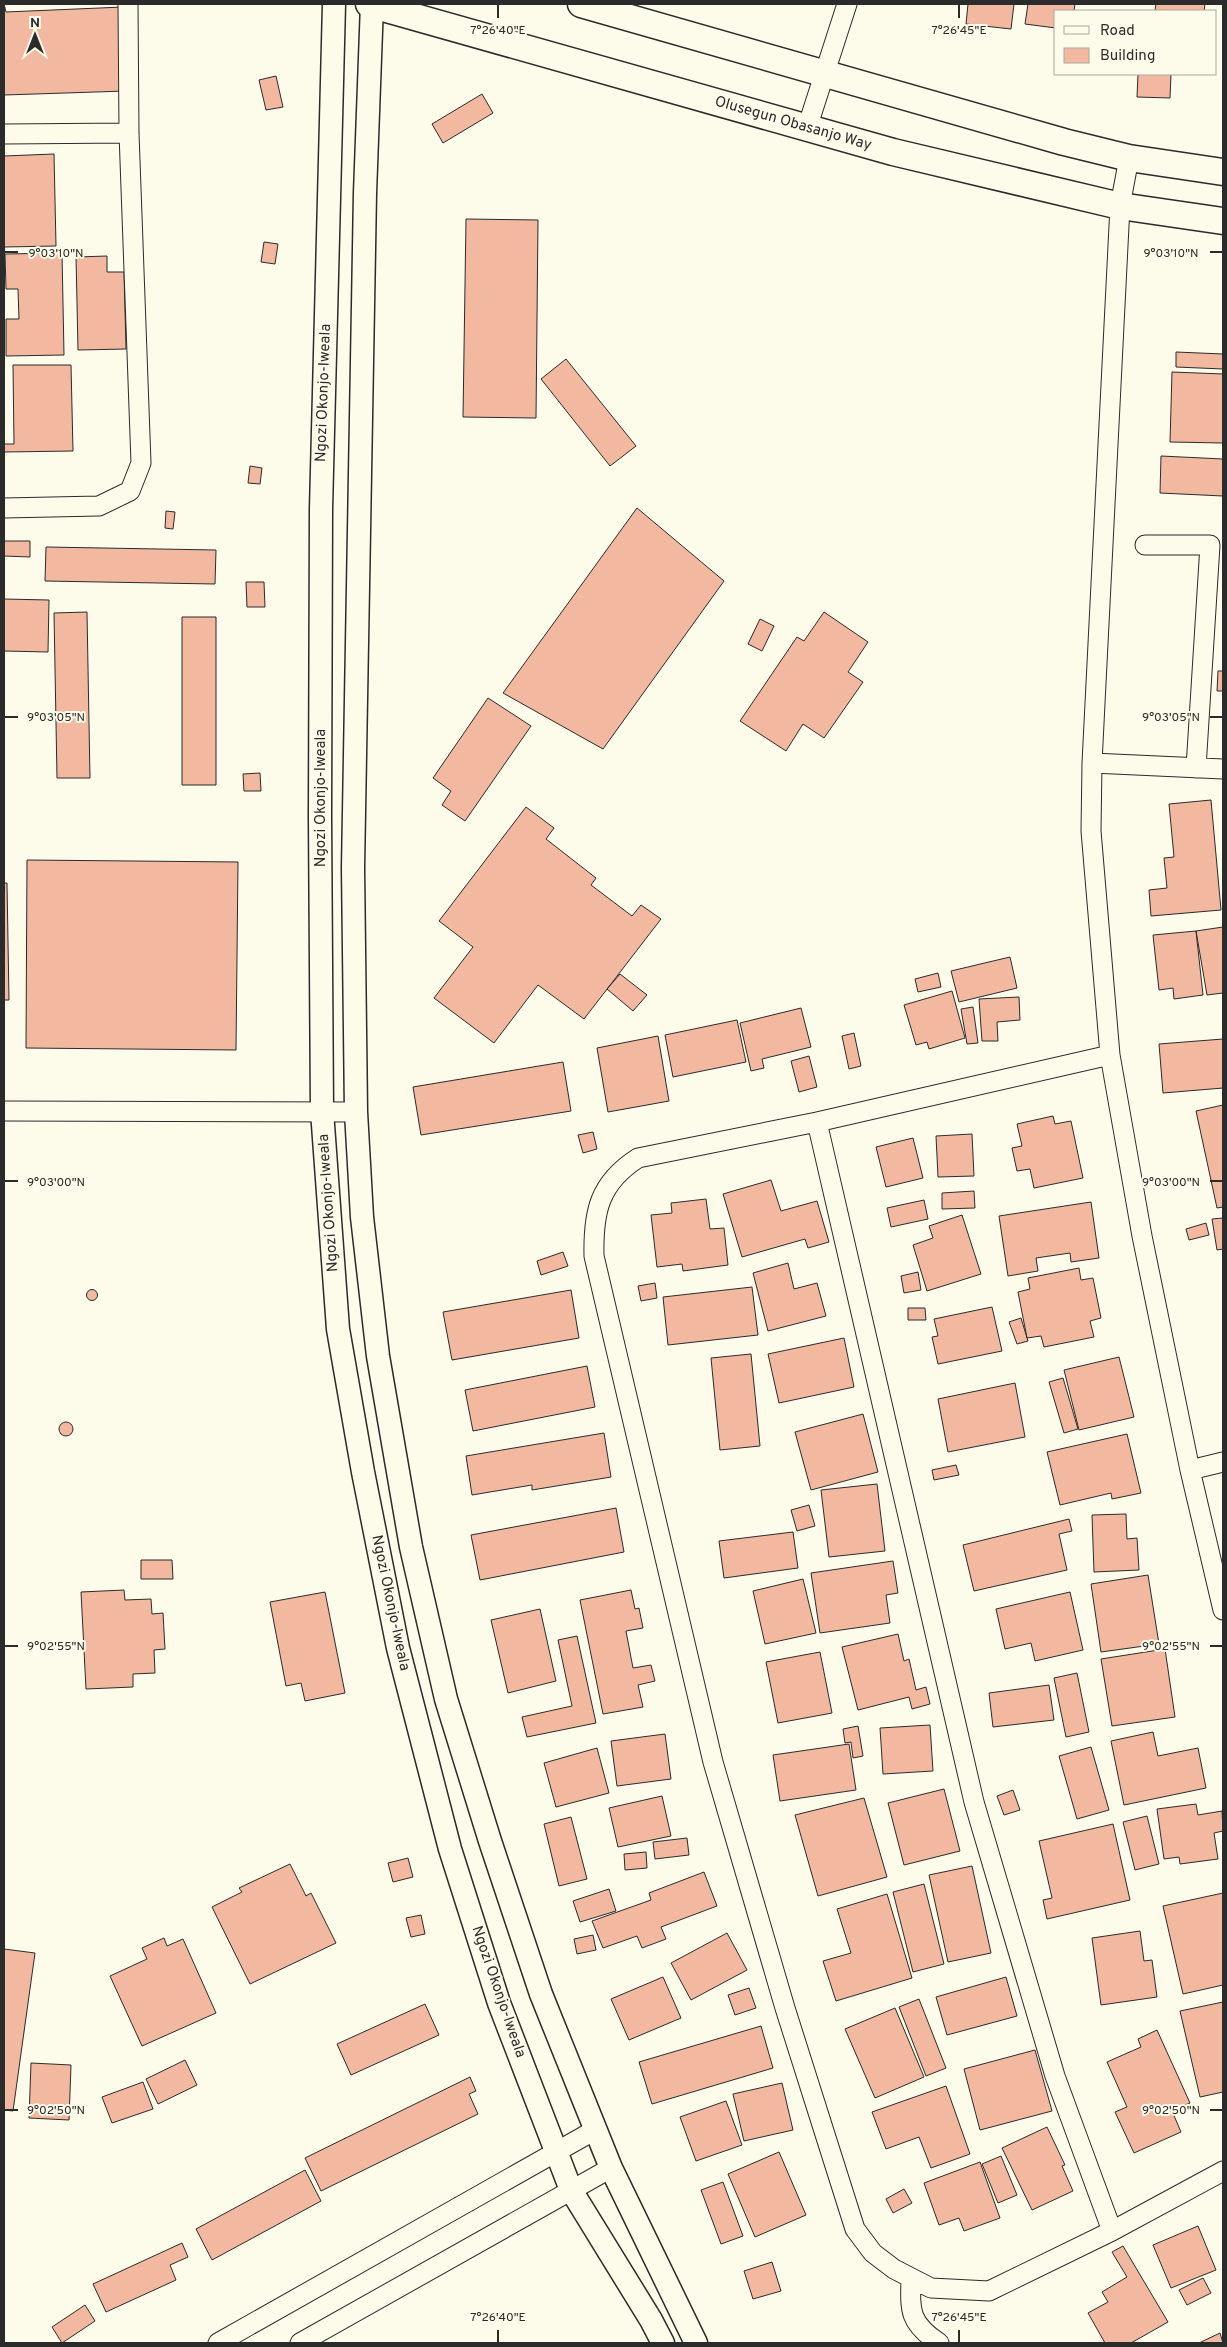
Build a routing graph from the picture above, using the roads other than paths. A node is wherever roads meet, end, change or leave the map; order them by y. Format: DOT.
graph roads {
  1 [pos="128,4"];
  2 [pos="334,4"];
  3 [pos="371,4"];
  4 [pos="581,4"];
  5 [pos="847,4"];
  6 [pos="825,72"];
  7 [pos="807,128"];
  8 [pos="129,133"];
  9 [pos="4,134"];
  10 [pos="1129,158"];
  11 [pos="1223,172"];
  12 [pos="1120,206"];
  13 [pos="1223,220"];
  14 [pos="4,508"];
  15 [pos="1146,545"];
  16 [pos="1216,545"];
  17 [pos="1092,763"];
  18 [pos="1196,768"];
  19 [pos="1223,769"];
  20 [pos="1110,1054"];
  21 [pos="322,1111"];
  22 [pos="4,1112"];
  23 [pos="356,1112"];
  24 [pos="817,1122"];
  25 [pos="1223,1462"];
  26 [pos="1190,1470"];
  27 [pos="1223,1610"];
  28 [pos="595,2130"];
  29 [pos="556,2151"];
  30 [pos="611,2168"];
  31 [pos="1223,2171"];
  32 [pos="571,2190"];
  33 [pos="1112,2230"];
  34 [pos="911,2278"];
  35 [pos="218,2343"];
  36 [pos="300,2343"];
  37 [pos="663,2343"];
  38 [pos="696,2343"];
  39 [pos="939,2343"];
  1 -- 8 [label="street"];
  2 -- 21 [label="street, Ngozi Okonjo-Iweala"];
  3 -- 7 [label="main road, Olusegun Obasanjo Way"];
  3 -- 23 [label="street"];
  4 -- 6 [label="main road"];
  5 -- 6 [label="street"];
  6 -- 7 [label="street"];
  6 -- 10 [label="main road"];
  7 -- 12 [label="main road, Olusegun Obasanjo Way"];
  8 -- 9 [label="street"];
  8 -- 14 [label="street"];
  10 -- 11 [label="main road"];
  10 -- 12 [label="street"];
  12 -- 13 [label="main road, Olusegun Obasanjo Way"];
  12 -- 17 [label="street"];
  15 -- 16 [label="street"];
  16 -- 18 [label="street"];
  17 -- 18 [label="street"];
  17 -- 20 [label="street"];
  18 -- 19 [label="street"];
  20 -- 24 [label="street"];
  20 -- 26 [label="street"];
  21 -- 22 [label="street"];
  21 -- 23 [label="street"];
  21 -- 29 [label="street, Ngozi Okonjo-Iweala"];
  23 -- 28 [label="street"];
  24 -- 33 [label="street"];
  24 -- 34 [label="street"];
  25 -- 26 [label="street"];
  26 -- 27 [label="street"];
  28 -- 29 [label="street"];
  28 -- 30 [label="street"];
  29 -- 32 [label="street, Ngozi Okonjo-Iweala"];
  29 -- 35 [label="street"];
  30 -- 32 [label="street"];
  30 -- 38 [label="street"];
  31 -- 33 [label="street"];
  32 -- 36 [label="street"];
  32 -- 37 [label="street, Ngozi Okonjo-Iweala"];
  33 -- 34 [label="street"];
  34 -- 39 [label="street"];
}
